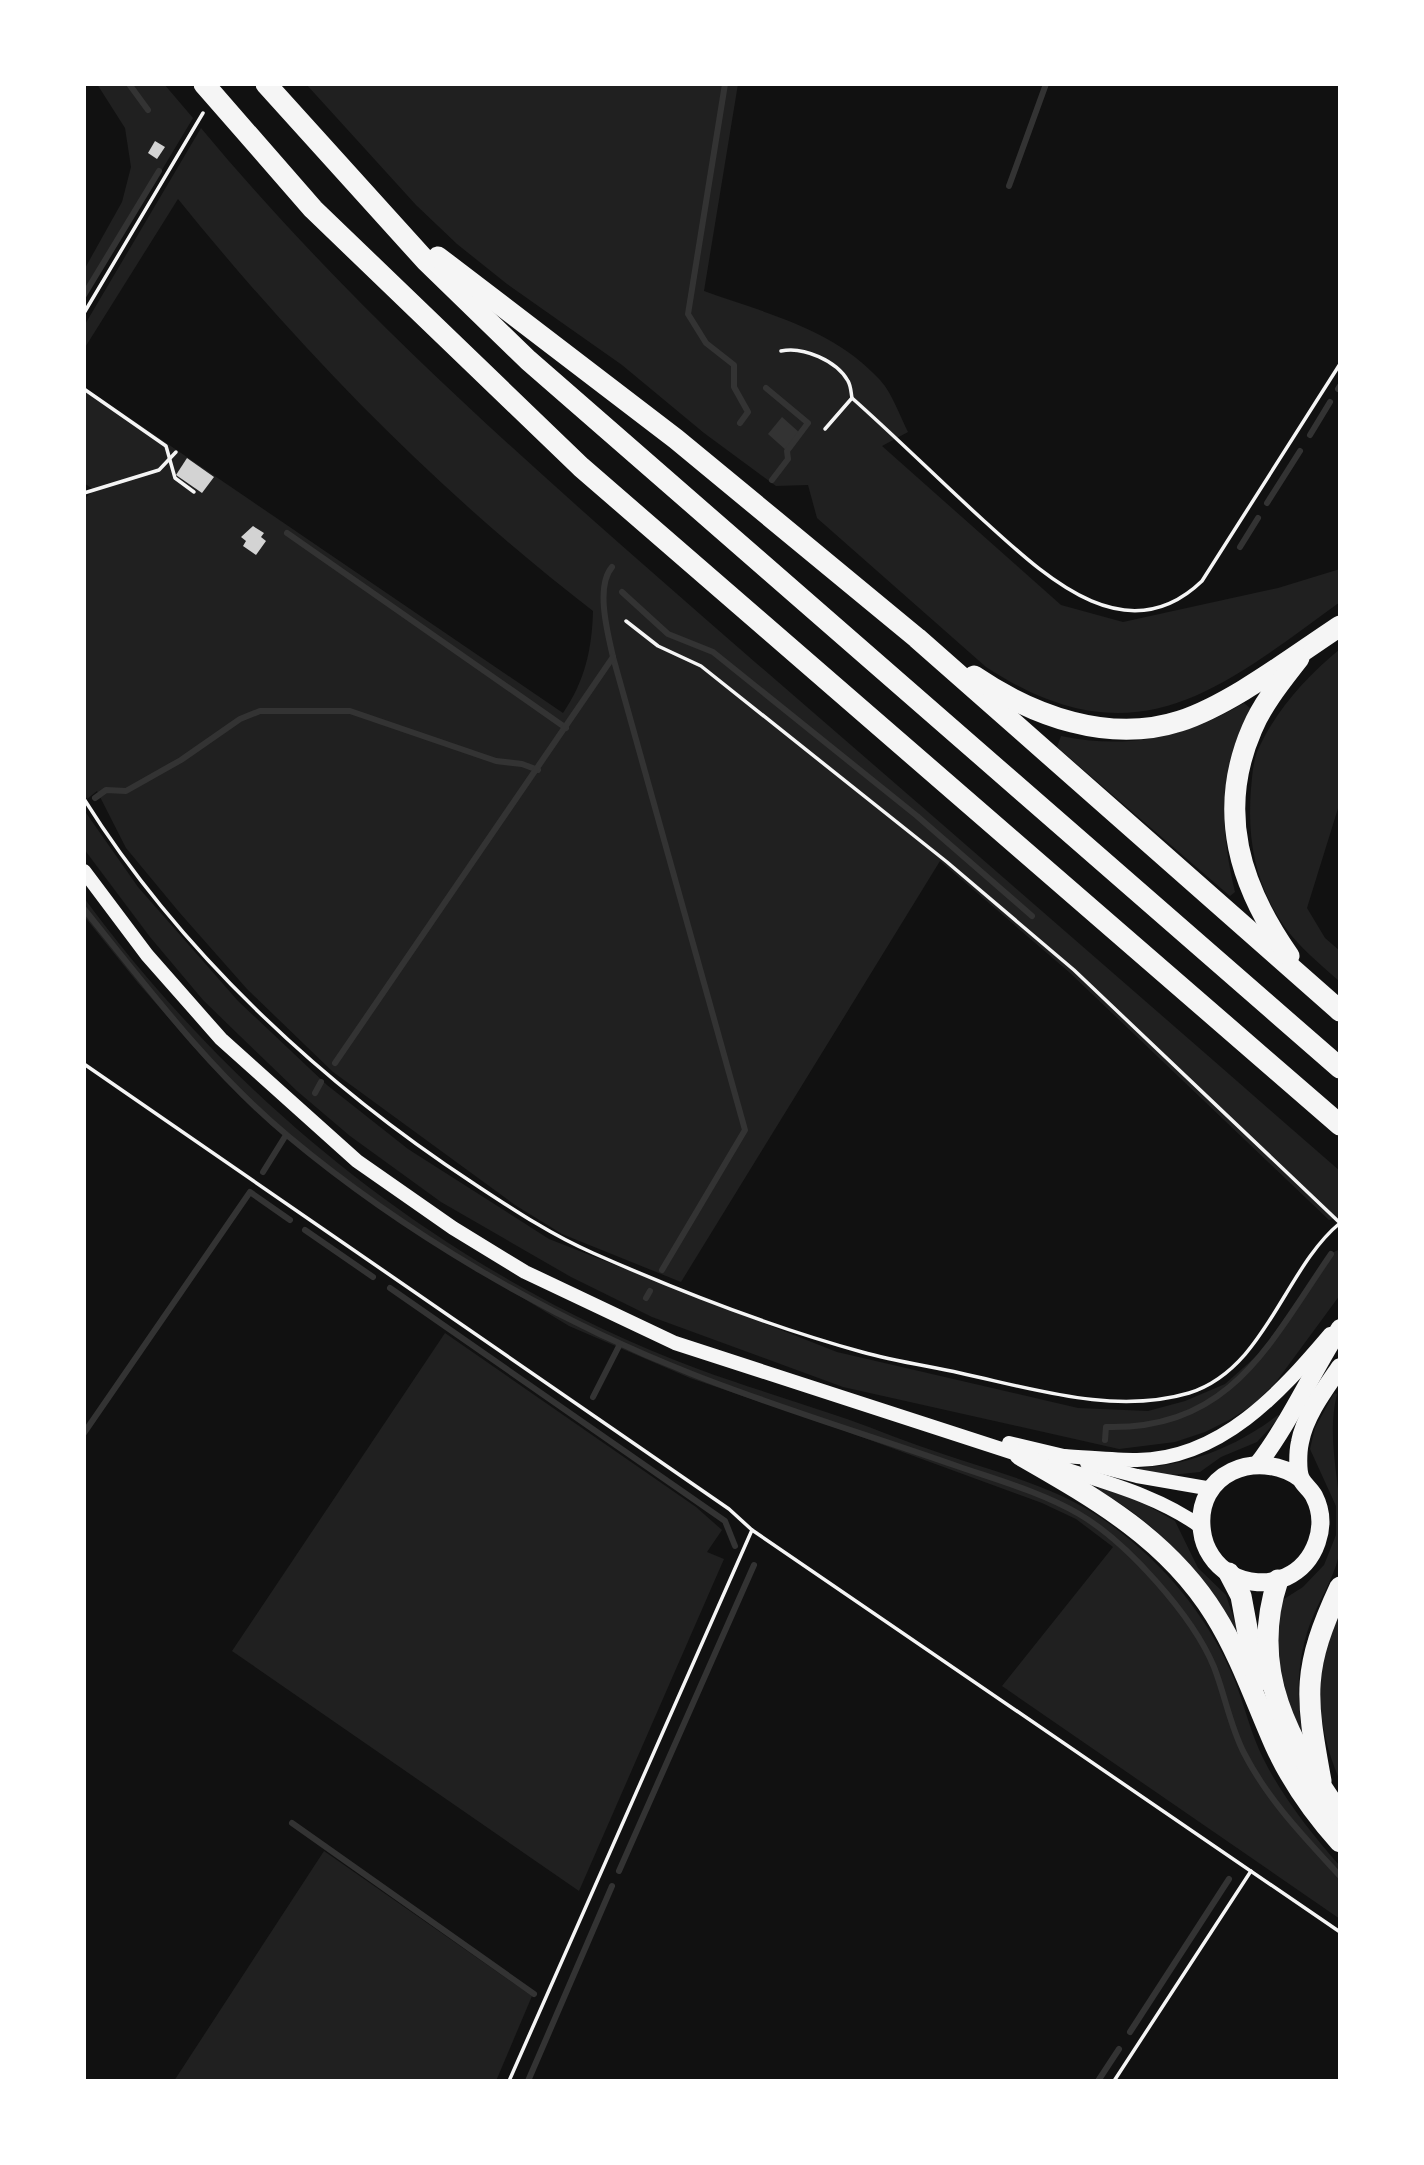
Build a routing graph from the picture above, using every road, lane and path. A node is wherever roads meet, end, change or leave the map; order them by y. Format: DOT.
graph roads {
  1 [pos="204,84"];
  2 [pos="270,89"];
  3 [pos="193,130"];
  4 [pos="386,218"];
  5 [pos="84,313"];
  6 [pos="781,351"];
  7 [pos="1340,364"];
  8 [pos="84,389"];
  9 [pos="852,398"];
  10 [pos="825,429"];
  11 [pos="176,452"];
  12 [pos="170,460"];
  13 [pos="194,492"];
  14 [pos="84,493"];
  15 [pos="626,621"];
  16 [pos="1340,625"];
  17 [pos="917,638"];
  18 [pos="1307,648"];
  19 [pos="84,799"];
  20 [pos="84,871"];
  21 [pos="1306,981"];
  22 [pos="1340,1011"];
  23 [pos="84,1064"];
  24 [pos="1340,1069"];
  25 [pos="1340,1125"];
  26 [pos="1340,1222"];
  27 [pos="1340,1325"];
  28 [pos="1340,1367"];
  29 [pos="908,1417"];
  30 [pos="1020,1455"];
  31 [pos="1062,1455"];
  32 [pos="1258,1464"];
  33 [pos="1300,1478"];
  34 [pos="1212,1489"];
  35 [pos="1201,1527"];
  36 [pos="752,1530"];
  37 [pos="1228,1573"];
  38 [pos="1278,1580"];
  39 [pos="1340,1587"];
  40 [pos="1261,1708"];
  41 [pos="1323,1790"];
  42 [pos="1340,1814"];
  43 [pos="1340,1842"];
  44 [pos="1251,1871"];
  45 [pos="1340,1932"];
  46 [pos="509,2081"];
  47 [pos="1114,2081"];
  1 -- 25 [label="highway"];
  2 -- 4 [label="highway"];
  3 -- 5 [label="path"];
  4 -- 17 [label="highway"];
  4 -- 24 [label="highway"];
  6 -- 9 [label="path"];
  7 -- 9 [label="path"];
  8 -- 12 [label="path"];
  9 -- 10 [label="path"];
  11 -- 12 [label="path"];
  12 -- 13 [label="path"];
  12 -- 14 [label="path"];
  15 -- 26 [label="path"];
  16 -- 18 [label="highway"];
  17 -- 18 [label="highway"];
  17 -- 21 [label="highway"];
  18 -- 21 [label="highway"];
  19 -- 26 [label="path"];
  20 -- 29 [label="main road"];
  21 -- 22 [label="highway"];
  23 -- 36 [label="path"];
  27 -- 31 [label="main road"];
  27 -- 32 [label="main road"];
  28 -- 33 [label="main road"];
  29 -- 30 [label="main road"];
  29 -- 31 [label="main road"];
  30 -- 35 [label="main road"];
  30 -- 40 [label="highway"];
  31 -- 34 [label="main road"];
  32 -- 33 [label="main road"];
  32 -- 34 [label="main road"];
  33 -- 38 [label="main road"];
  34 -- 35 [label="main road"];
  35 -- 37 [label="main road"];
  36 -- 44 [label="path"];
  36 -- 46 [label="path"];
  37 -- 38 [label="main road"];
  37 -- 40 [label="highway"];
  38 -- 41 [label="highway"];
  39 -- 41 [label="highway"];
  40 -- 43 [label="highway"];
  41 -- 42 [label="highway"];
  44 -- 45 [label="path"];
  44 -- 47 [label="path"];
}
